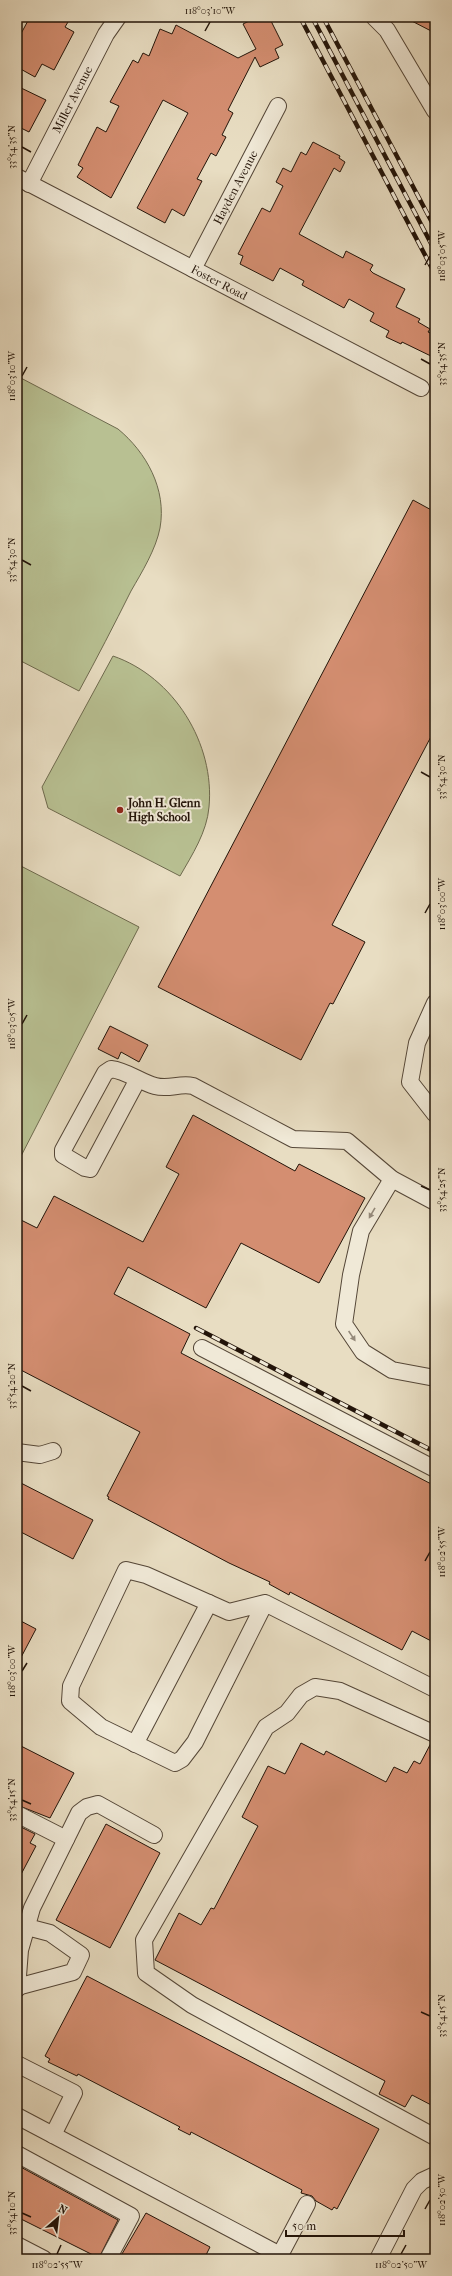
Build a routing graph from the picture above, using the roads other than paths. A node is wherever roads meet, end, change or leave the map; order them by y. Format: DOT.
graph roads {
  1 [pos="118,17"];
  2 [pos="374,17"];
  3 [pos="278,106"];
  4 [pos="435,111"];
  5 [pos="23,180"];
  6 [pos="193,269"];
  7 [pos="421,388"];
  8 [pos="435,1003"];
  9 [pos="138,1079"];
  10 [pos="435,1114"];
  11 [pos="392,1179"];
  12 [pos="435,1202"];
  13 [pos="202,1348"];
  14 [pos="435,1378"];
  15 [pos="53,1451"];
  16 [pos="17,1452"];
  17 [pos="435,1469"];
  18 [pos="209,1603"];
  19 [pos="265,1603"];
  20 [pos="435,1689"];
  21 [pos="435,1734"];
  22 [pos="135,1744"];
  23 [pos="17,1814"];
  24 [pos="154,1835"];
  25 [pos="66,1838"];
  26 [pos="27,1927"];
  27 [pos="17,1988"];
  28 [pos="17,2064"];
  29 [pos="17,2116"];
  30 [pos="52,2135"];
  31 [pos="435,2137"];
  32 [pos="17,2154"];
  33 [pos="435,2175"];
  34 [pos="307,2204"];
  35 [pos="17,2244"];
  36 [pos="44,2259"];
  37 [pos="108,2259"];
  38 [pos="378,2259"];
  1 -- 5 [label="street, Miller Avenue"];
  2 -- 4 [label="street"];
  3 -- 6 [label="street, Hayden Avenue"];
  5 -- 6 [label="street, Foster Road"];
  6 -- 7 [label="street, Foster Road"];
  8 -- 10 [label="street"];
  9 -- 9 [label="street"];
  9 -- 11 [label="street"];
  11 -- 12 [label="street"];
  11 -- 14 [label="street, one-way"];
  13 -- 17 [label="street"];
  15 -- 16 [label="street"];
  18 -- 19 [label="street"];
  18 -- 22 [label="street"];
  18 -- 22 [label="street"];
  19 -- 20 [label="street"];
  19 -- 22 [label="street"];
  21 -- 31 [label="street"];
  23 -- 25 [label="street"];
  24 -- 25 [label="street"];
  25 -- 26 [label="street"];
  26 -- 27 [label="street"];
  26 -- 27 [label="street"];
  28 -- 30 [label="street"];
  29 -- 30 [label="street"];
  30 -- 34 [label="street"];
  32 -- 37 [label="street"];
  33 -- 38 [label="street"];
  35 -- 36 [label="street"];
}
